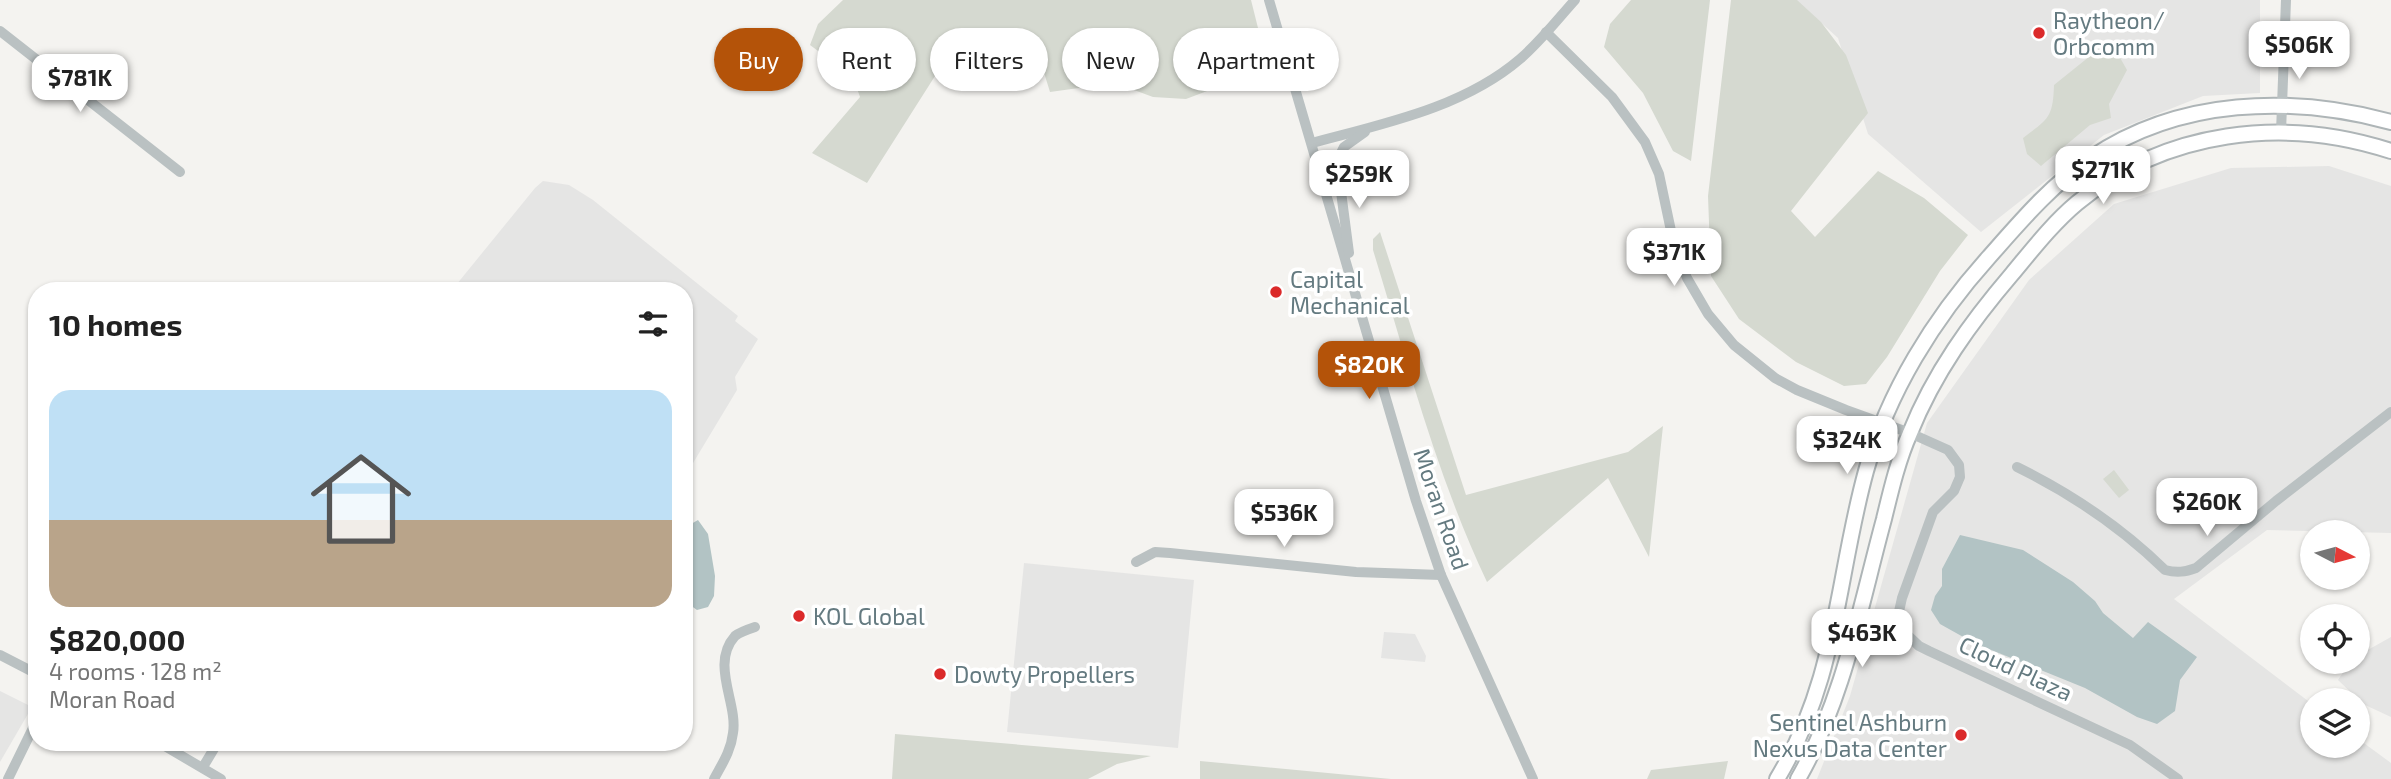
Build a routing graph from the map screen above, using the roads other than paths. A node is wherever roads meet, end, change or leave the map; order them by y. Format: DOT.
graph roads {
  1 [pos="1269,0"];
  2 [pos="1575,0"];
  3 [pos="2286,0"];
  4 [pos="0,31"];
  5 [pos="1546,32"];
  6 [pos="2283,104"];
  7 [pos="2391,122"];
  8 [pos="1373,127"];
  9 [pos="2281,132"];
  10 [pos="1312,144"];
  11 [pos="2391,152"];
  12 [pos="180,172"];
  13 [pos="1355,297"];
  14 [pos="2391,412"];
  15 [pos="1882,423"];
  16 [pos="1910,433"];
  17 [pos="2017,467"];
  18 [pos="1136,562"];
  19 [pos="1441,575"];
  20 [pos="755,627"];
  21 [pos="0,655"];
  22 [pos="28,669"];
  23 [pos="28,738"];
  24 [pos="174,751"];
  25 [pos="213,751"];
  26 [pos="203,767"];
  27 [pos="8,779"];
  28 [pos="221,779"];
  29 [pos="714,779"];
  30 [pos="1533,779"];
  31 [pos="1777,779"];
  32 [pos="1798,779"];
  33 [pos="2178,779"];
  1 -- 10 [label="street, Moran Road"];
  2 -- 5 [label="street"];
  3 -- 6 [label="street"];
  4 -- 12 [label="street"];
  5 -- 8 [label="street"];
  5 -- 15 [label="street"];
  6 -- 7 [label="main road"];
  6 -- 9 [label="street"];
  6 -- 15 [label="main road"];
  8 -- 10 [label="street"];
  8 -- 13 [label="street"];
  9 -- 11 [label="main road"];
  9 -- 16 [label="main road"];
  10 -- 13 [label="street, Moran Road"];
  13 -- 19 [label="street, Moran Road"];
  14 -- 17 [label="street"];
  15 -- 16 [label="street"];
  15 -- 31 [label="main road"];
  16 -- 32 [label="main road"];
  16 -- 33 [label="street, Cloud Plaza"];
  18 -- 19 [label="street"];
  19 -- 30 [label="street, Moran Road"];
  20 -- 29 [label="street"];
  21 -- 22 [label="street"];
  23 -- 27 [label="street"];
  24 -- 26 [label="street"];
  25 -- 26 [label="street"];
  26 -- 28 [label="street"];
}
